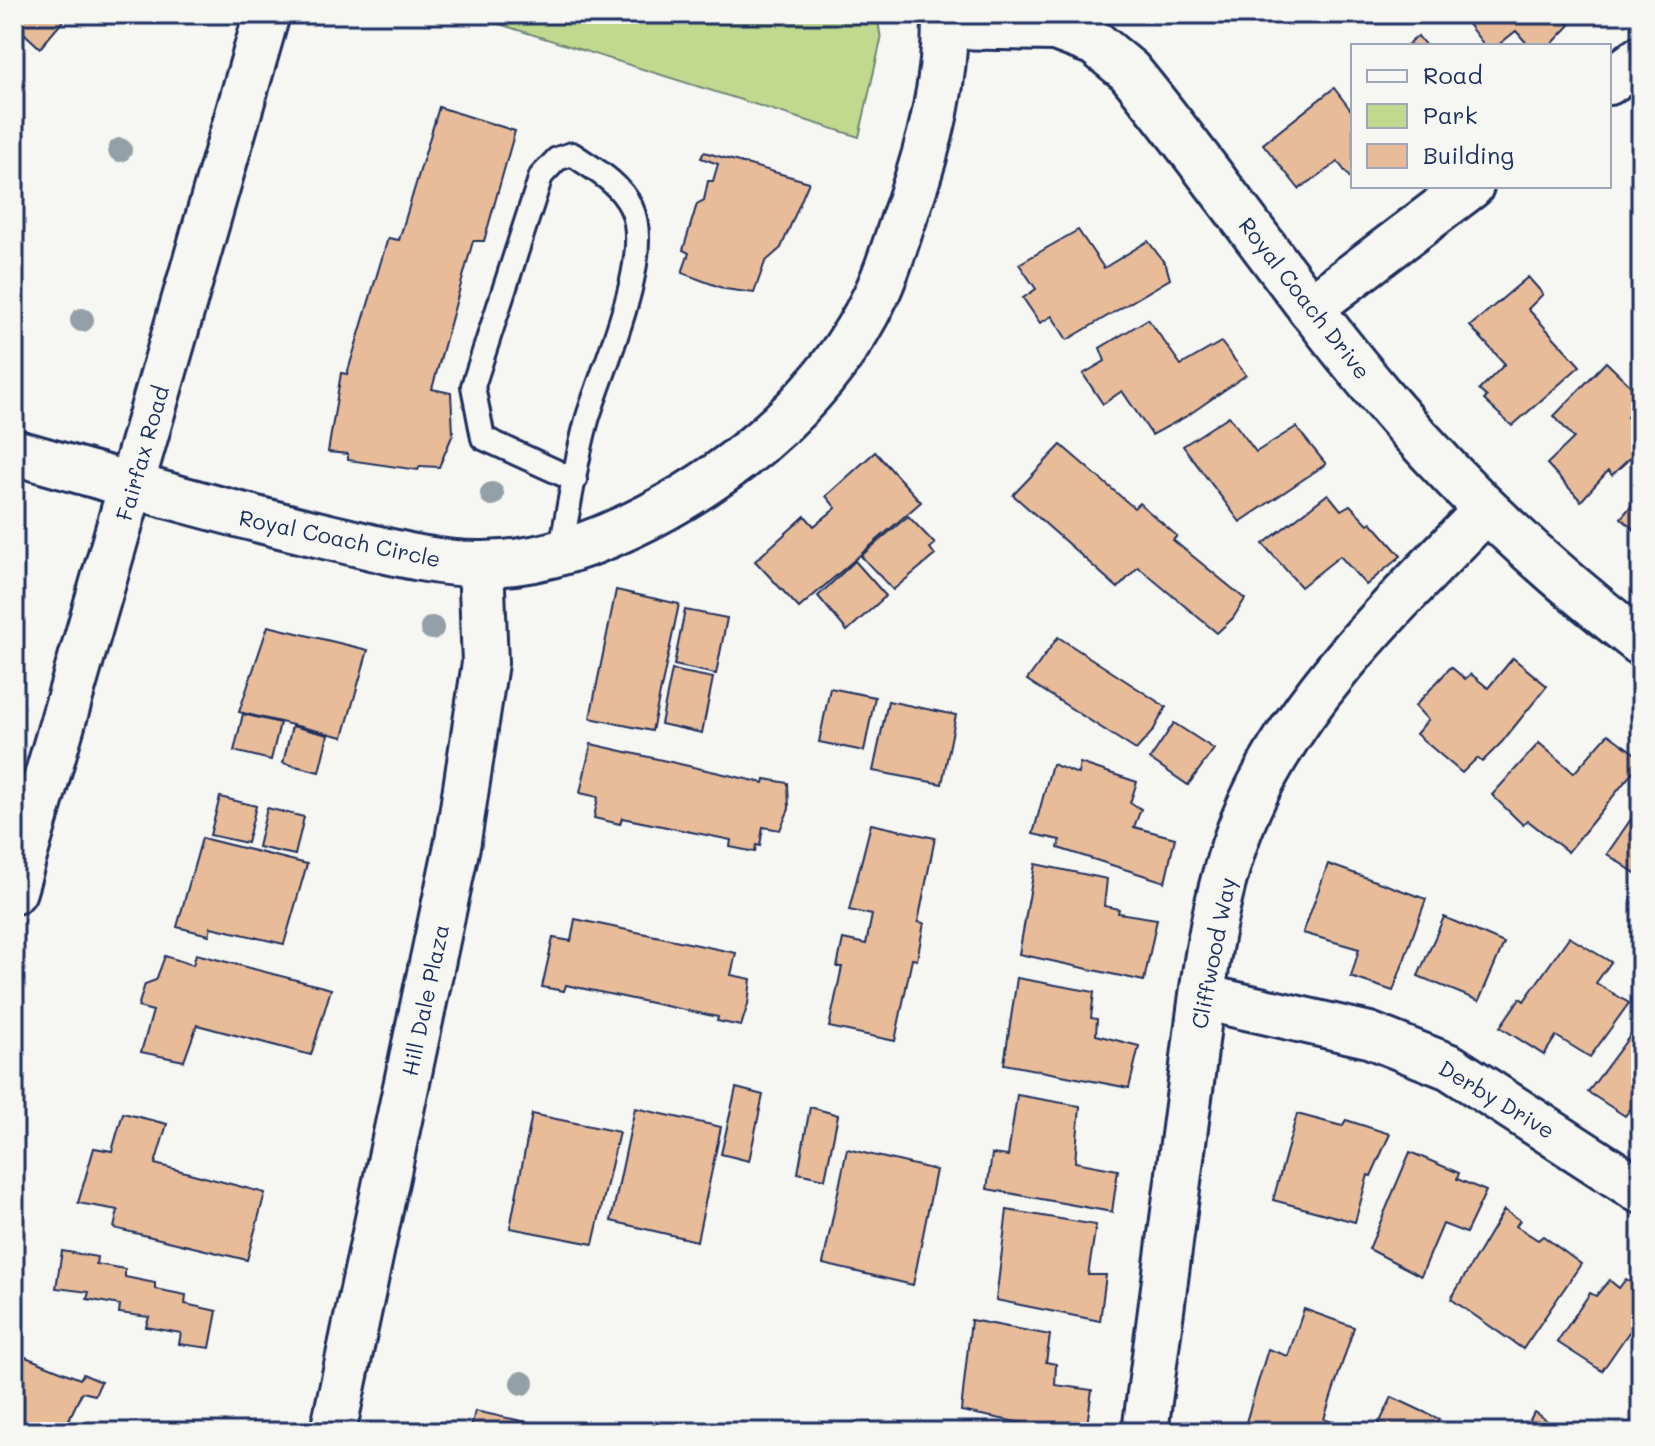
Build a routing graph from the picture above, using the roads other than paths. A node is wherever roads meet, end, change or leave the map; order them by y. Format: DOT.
graph roads {
  1 [pos="267,14"];
  2 [pos="945,20"];
  3 [pos="1641,58"];
  4 [pos="1611,80"];
  5 [pos="1468,188"];
  6 [pos="1310,308"];
  7 [pos="14,452"];
  8 [pos="575,480"];
  9 [pos="133,486"];
  10 [pos="1485,511"];
  11 [pos="560,553"];
  12 [pos="481,564"];
  13 [pos="1641,643"];
  14 [pos="14,891"];
  15 [pos="1202,997"];
  16 [pos="1641,1191"];
  17 [pos="333,1432"];
  18 [pos="1145,1432"];
  1 -- 9 [label="street, Fairfax Road"];
  2 -- 6 [label="street, Royal Coach Drive"];
  2 -- 11 [label="street, Royal Coach Circle"];
  3 -- 4 [label="street"];
  5 -- 6 [label="street"];
  6 -- 10 [label="street, Royal Coach Drive"];
  7 -- 9 [label="street, Royal Coach Circle"];
  8 -- 8 [label="lane"];
  8 -- 11 [label="lane"];
  9 -- 12 [label="street, Royal Coach Circle"];
  9 -- 14 [label="street, Fairfax Road"];
  10 -- 13 [label="street, Royal Coach Drive"];
  10 -- 15 [label="street, Cliffwood Way"];
  11 -- 12 [label="street, Royal Coach Circle"];
  12 -- 17 [label="street, Hill Dale Plaza"];
  15 -- 16 [label="street, Derby Drive"];
  15 -- 18 [label="street, Cliffwood Way"];
}
